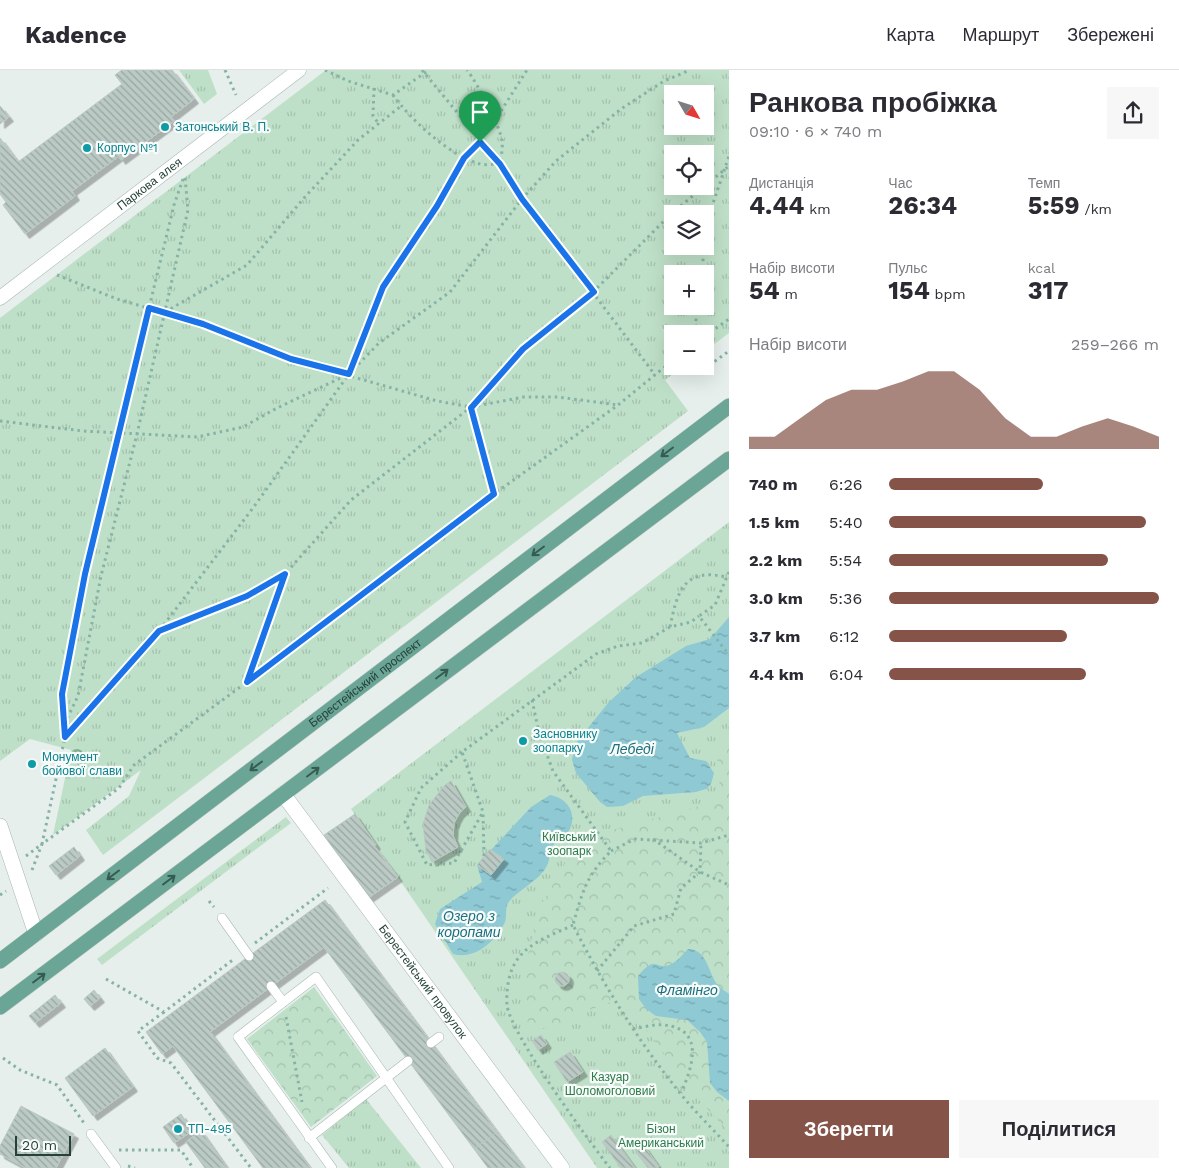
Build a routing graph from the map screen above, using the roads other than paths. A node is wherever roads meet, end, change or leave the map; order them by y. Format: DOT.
graph roads {
  1 [pos="299,70"];
  2 [pos="0,298"];
  3 [pos="729,406"];
  4 [pos="729,459"];
  5 [pos="283,794"];
  6 [pos="0,826"];
  7 [pos="222,918"];
  8 [pos="36,934"];
  9 [pos="248,953"];
  10 [pos="0,961"];
  11 [pos="271,986"];
  12 [pos="283,1002"];
  13 [pos="0,1007"];
  14 [pos="439,1037"];
  15 [pos="431,1043"];
  16 [pos="408,1061"];
  17 [pos="387,1077"];
  18 [pos="91,1134"];
  19 [pos="309,1138"];
  20 [pos="116,1168"];
  21 [pos="332,1168"];
  22 [pos="448,1168"];
  23 [pos="562,1168"];
  1 -- 2 [label="street, Паркова алея"];
  3 -- 8 [label="main road, Берестейський проспект, one-way"];
  5 -- 4 [label="main road, one-way"];
  13 -- 5 [label="main road, one-way"];
  5 -- 23 [label="street, Берестейський провулок"];
  6 -- 8 [label="street"];
  7 -- 9 [label="lane"];
  8 -- 10 [label="main road, Берестейський проспект"];
  11 -- 12 [label="lane"];
  12 -- 17 [label="lane"];
  12 -- 19 [label="lane"];
  14 -- 15 [label="lane"];
  16 -- 17 [label="lane"];
  17 -- 19 [label="lane"];
  17 -- 22 [label="lane"];
  18 -- 20 [label="lane"];
  19 -- 21 [label="lane"];
}
